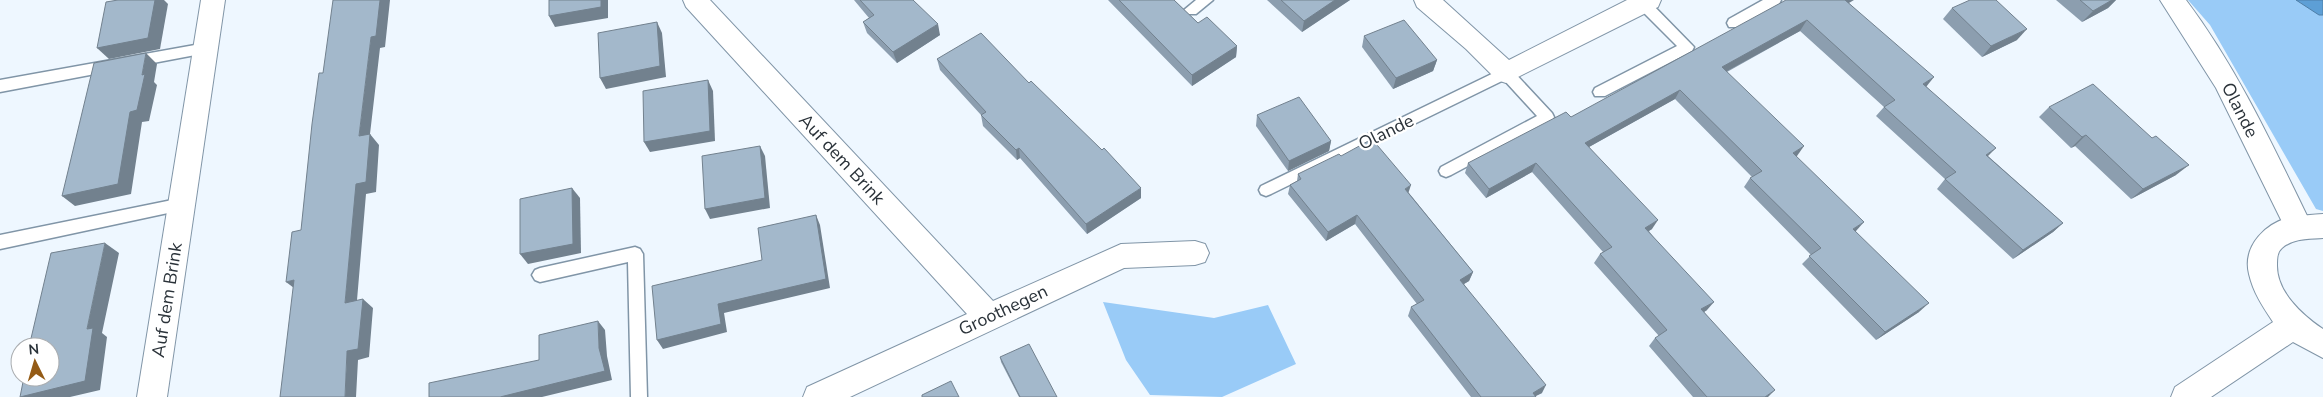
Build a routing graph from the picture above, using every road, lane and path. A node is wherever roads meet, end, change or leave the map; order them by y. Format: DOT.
graph roads {
  1 [pos="213,0"];
  2 [pos="695,0"];
  3 [pos="1206,0"];
  4 [pos="1426,0"];
  5 [pos="1774,0"];
  6 [pos="2172,0"];
  7 [pos="1646,2"];
  8 [pos="1191,10"];
  9 [pos="1734,23"];
  10 [pos="206,48"];
  11 [pos="1506,73"];
  12 [pos="0,86"];
  13 [pos="1600,92"];
  14 [pos="1446,171"];
  15 [pos="1266,190"];
  16 [pos="182,204"];
  17 [pos="2311,226"];
  18 [pos="0,242"];
  19 [pos="1195,253"];
  20 [pos="540,274"];
  21 [pos="988,317"];
  22 [pos="2293,324"];
  23 [pos="2323,345"];
  24 [pos="149,396"];
  25 [pos="639,397"];
  26 [pos="818,397"];
  27 [pos="2186,397"];
  1 -- 10 [label="street, Auf dem Brink"];
  2 -- 21 [label="street, Auf dem Brink"];
  3 -- 8 [label="lane"];
  4 -- 11 [label="street"];
  5 -- 9 [label="lane"];
  6 -- 17 [label="street, Olande"];
  7 -- 11 [label="street, Olande"];
  7 -- 13 [label="lane"];
  10 -- 12 [label="lane"];
  10 -- 16 [label="street, Auf dem Brink"];
  11 -- 14 [label="lane"];
  11 -- 15 [label="lane, Olande"];
  16 -- 18 [label="lane"];
  16 -- 24 [label="street, Auf dem Brink"];
  17 -- 22 [label="street"];
  19 -- 21 [label="street, Groothegen"];
  20 -- 25 [label="lane"];
  21 -- 26 [label="street, Groothegen"];
  22 -- 23 [label="street"];
  22 -- 27 [label="street"];
}
